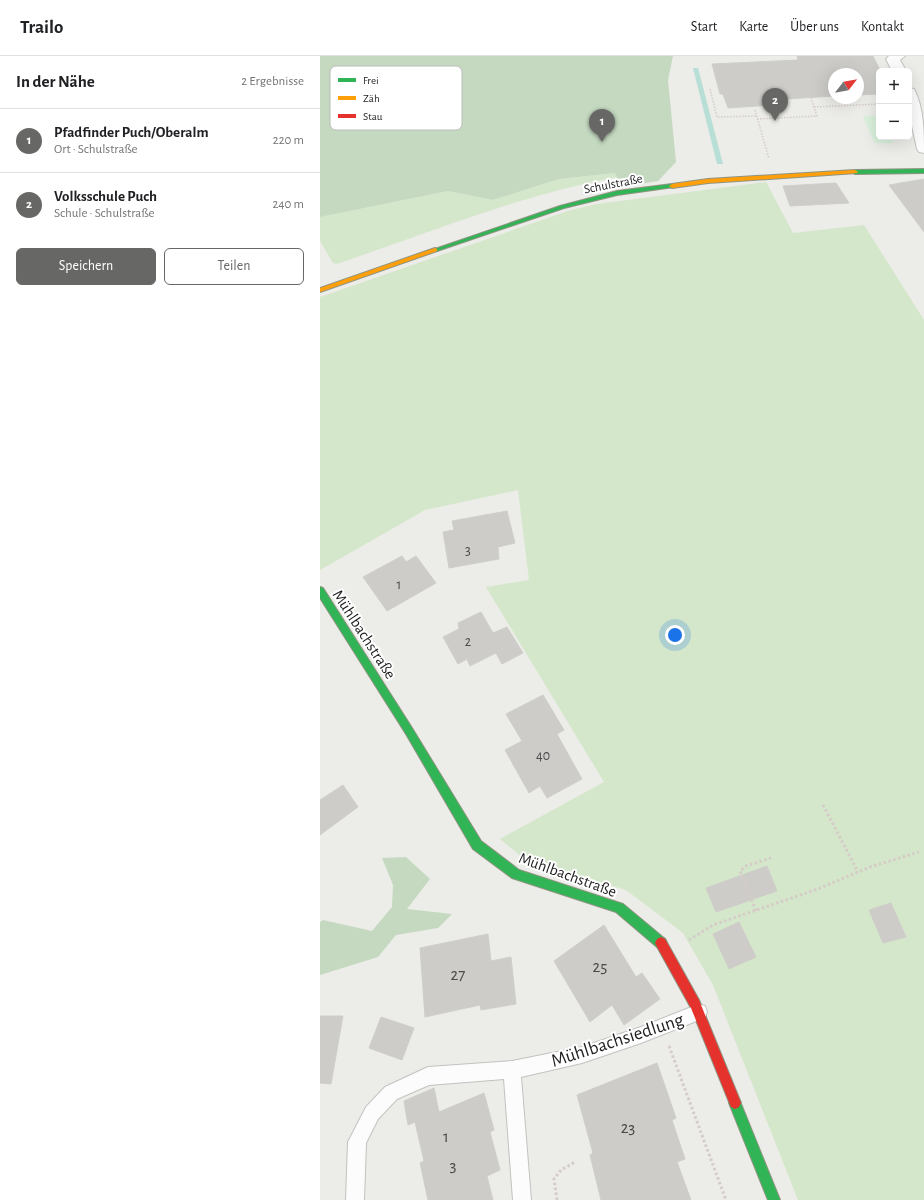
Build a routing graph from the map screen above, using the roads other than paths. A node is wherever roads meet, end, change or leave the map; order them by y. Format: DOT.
graph roads {
  1 [pos="898,56"];
  2 [pos="898,68"];
  3 [pos="912,100"];
  4 [pos="924,149"];
  5 [pos="924,171"];
  6 [pos="320,290"];
  7 [pos="320,591"];
  8 [pos="699,1012"];
  9 [pos="512,1070"];
  10 [pos="355,1200"];
  11 [pos="522,1200"];
  12 [pos="774,1200"];
  1 -- 2 [label="street"];
  3 -- 4 [label="street"];
  5 -- 6 [label="street, Schulstraße"];
  7 -- 8 [label="street, Mühlbachstraße"];
  8 -- 9 [label="lane, Mühlbachsiedlung"];
  8 -- 12 [label="street, Mühlbachstraße"];
  9 -- 10 [label="lane, Mühlbachsiedlung"];
  9 -- 11 [label="lane"];
}
